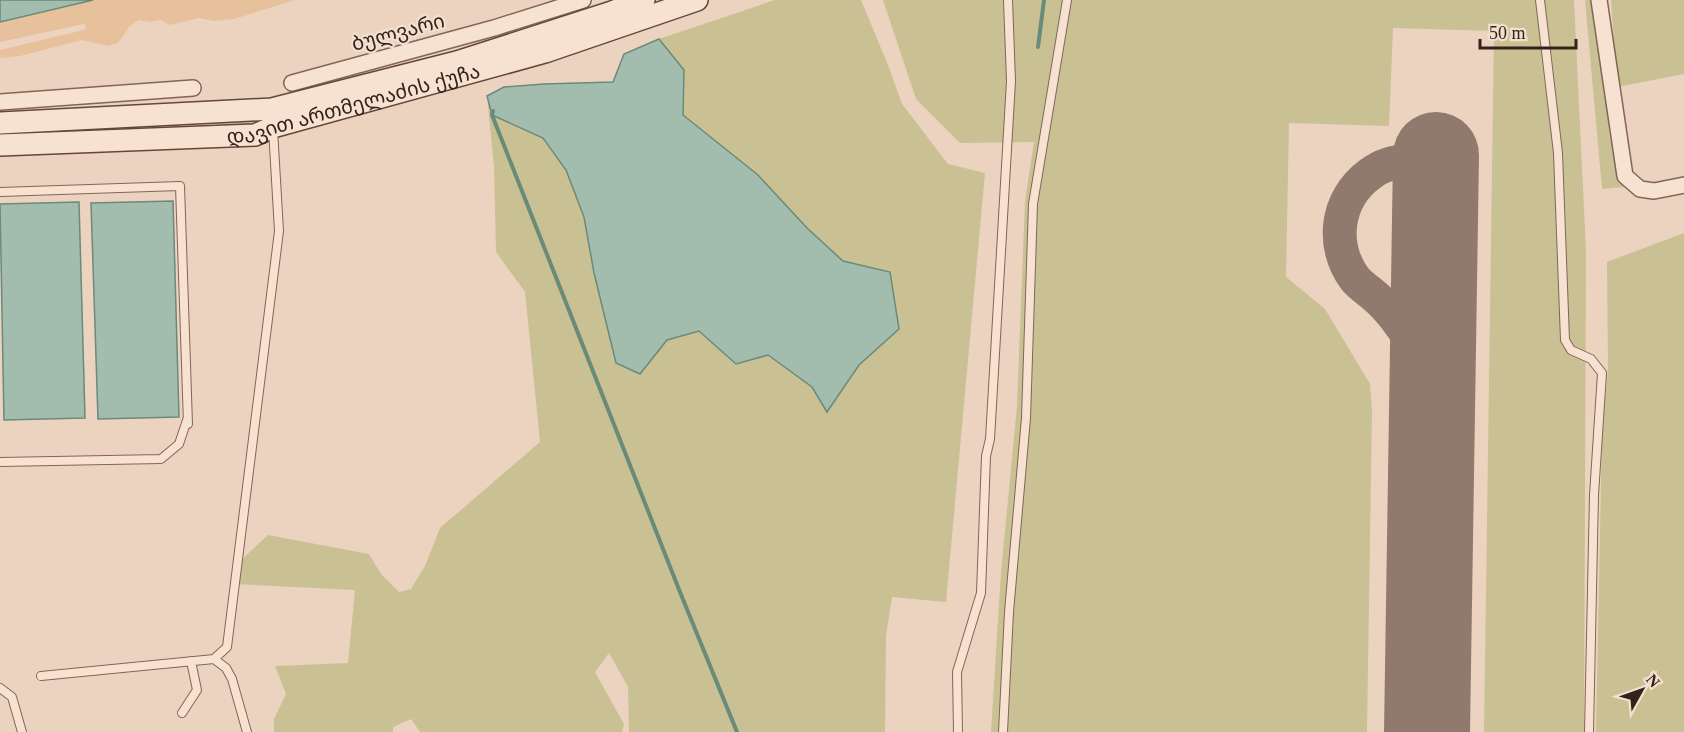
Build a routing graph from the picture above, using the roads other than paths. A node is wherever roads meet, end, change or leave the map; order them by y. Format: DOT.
graph roads {
  1 [pos="583,0"];
  2 [pos="644,0"];
  3 [pos="697,0"];
  4 [pos="1008,0"];
  5 [pos="1067,0"];
  6 [pos="1540,0"];
  7 [pos="1599,0"];
  8 [pos="292,82"];
  9 [pos="193,88"];
  10 [pos="0,102"];
  11 [pos="273,118"];
  12 [pos="0,123"];
  13 [pos="0,145"];
  14 [pos="1684,184"];
  15 [pos="0,192"];
  16 [pos="0,462"];
  17 [pos="214,659"];
  18 [pos="191,661"];
  19 [pos="41,676"];
  20 [pos="0,688"];
  21 [pos="182,714"];
  22 [pos="22,732"];
  23 [pos="247,732"];
  24 [pos="958,732"];
  25 [pos="1003,732"];
  26 [pos="1589,732"];
  1 -- 8 [label="street, ბულვარი"];
  2 -- 11 [label="street, დავით ართმელაძის ქუჩა"];
  3 -- 11 [label="street, დავით ართმელაძის ქუჩა"];
  4 -- 24 [label="lane"];
  5 -- 25 [label="lane"];
  6 -- 26 [label="lane"];
  7 -- 14 [label="street"];
  9 -- 10 [label="street"];
  11 -- 12 [label="street, დავით ართმელაძის ქუჩა"];
  11 -- 13 [label="street, დავით ართმელაძის ქუჩა"];
  11 -- 17 [label="lane"];
  15 -- 16 [label="lane"];
  17 -- 18 [label="lane"];
  17 -- 23 [label="lane"];
  18 -- 19 [label="lane"];
  18 -- 21 [label="lane"];
  20 -- 22 [label="lane"];
}
